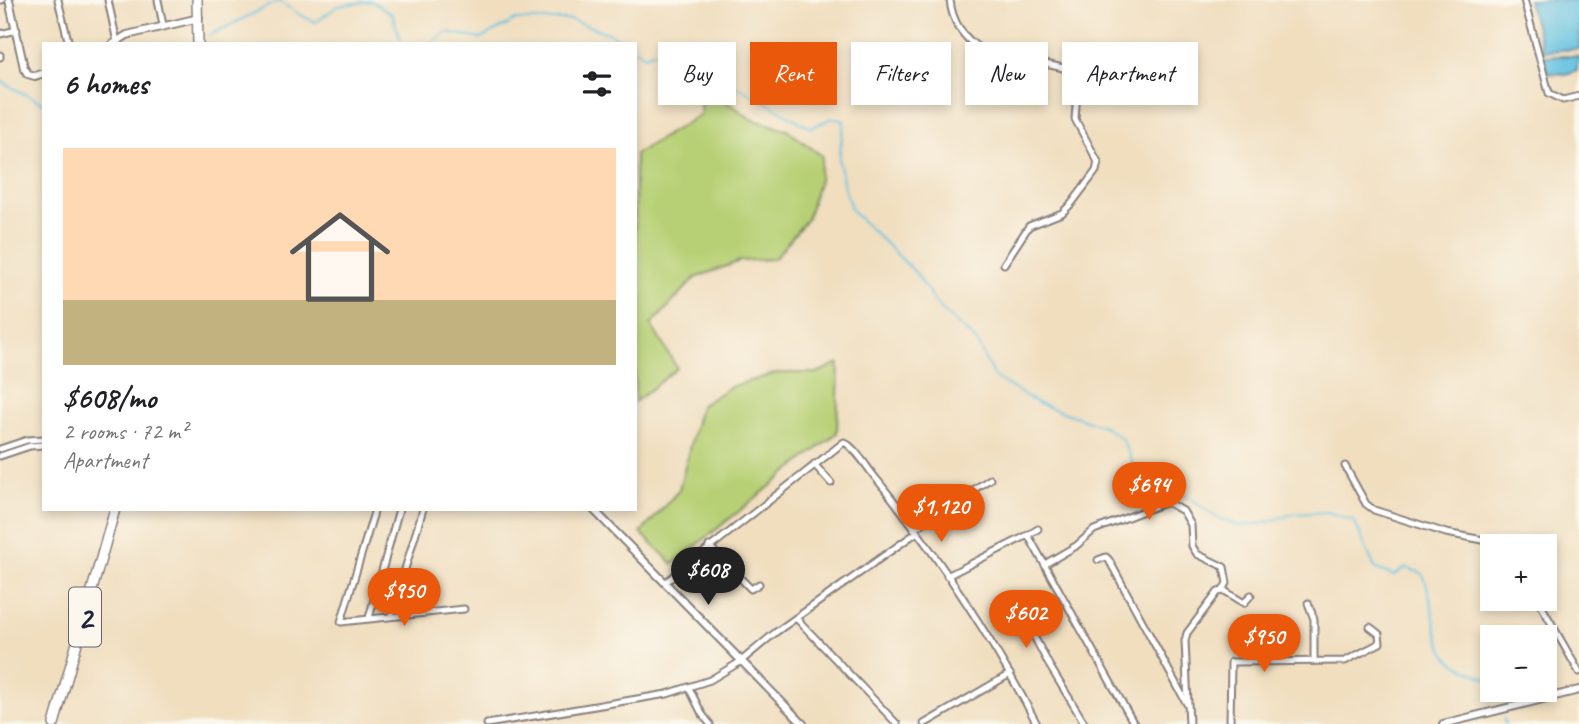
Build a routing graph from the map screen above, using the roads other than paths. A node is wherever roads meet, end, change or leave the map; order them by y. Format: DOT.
graph roads {
  1 [pos="9,0"];
  2 [pos="58,0"];
  3 [pos="108,0"];
  4 [pos="158,0"];
  5 [pos="197,0"];
  6 [pos="950,0"];
  7 [pos="1524,0"];
  8 [pos="199,18"];
  9 [pos="163,25"];
  10 [pos="16,30"];
  11 [pos="197,33"];
  12 [pos="0,34"];
  13 [pos="68,42"];
  14 [pos="115,42"];
  15 [pos="116,42"];
  16 [pos="198,42"];
  17 [pos="204,42"];
  18 [pos="42,74"];
  19 [pos="1579,96"];
  20 [pos="1004,264"];
  21 [pos="42,439"];
  22 [pos="42,444"];
  23 [pos="4,449"];
  24 [pos="0,456"];
  25 [pos="814,464"];
  26 [pos="1345,466"];
  27 [pos="990,479"];
  28 [pos="831,483"];
  29 [pos="114,511"];
  30 [pos="374,511"];
  31 [pos="398,511"];
  32 [pos="422,511"];
  33 [pos="595,511"];
  34 [pos="1038,529"];
  35 [pos="915,531"];
  36 [pos="1028,535"];
  37 [pos="1480,539"];
  38 [pos="709,546"];
  39 [pos="1098,560"];
  40 [pos="1045,564"];
  41 [pos="947,576"];
  42 [pos="666,582"];
  43 [pos="759,584"];
  44 [pos="1223,590"];
  45 [pos="1251,595"];
  46 [pos="1308,603"];
  47 [pos="1028,604"];
  48 [pos="464,609"];
  49 [pos="1544,611"];
  50 [pos="391,616"];
  51 [pos="369,618"];
  52 [pos="796,618"];
  53 [pos="1370,627"];
  54 [pos="1314,661"];
  55 [pos="740,662"];
  56 [pos="1579,672"];
  57 [pos="1010,674"];
  58 [pos="690,688"];
  59 [pos="1579,690"];
  60 [pos="1188,706"];
  61 [pos="1455,723"];
  62 [pos="54,724"];
  63 [pos="487,724"];
  64 [pos="710,724"];
  65 [pos="803,724"];
  66 [pos="897,724"];
  67 [pos="924,724"];
  68 [pos="1037,724"];
  69 [pos="1085,724"];
  70 [pos="1134,724"];
  71 [pos="1189,724"];
  72 [pos="1230,724"];
  73 [pos="1443,724"];
  1 -- 10 [label="street"];
  2 -- 13 [label="street"];
  3 -- 14 [label="street"];
  4 -- 9 [label="street"];
  5 -- 8 [label="highway"];
  6 -- 20 [label="street"];
  7 -- 19 [label="street"];
  8 -- 9 [label="street"];
  8 -- 11 [label="highway"];
  9 -- 15 [label="street"];
  10 -- 12 [label="street"];
  10 -- 18 [label="street"];
  11 -- 16 [label="highway"];
  11 -- 17 [label="street"];
  21 -- 23 [label="street"];
  22 -- 23 [label="street"];
  23 -- 24 [label="street"];
  25 -- 28 [label="street"];
  25 -- 35 [label="street"];
  25 -- 38 [label="street"];
  26 -- 37 [label="street"];
  27 -- 35 [label="street"];
  29 -- 62 [label="highway, 2"];
  30 -- 51 [label="street"];
  31 -- 51 [label="street"];
  32 -- 50 [label="street"];
  33 -- 42 [label="street"];
  34 -- 36 [label="street"];
  35 -- 41 [label="street"];
  35 -- 52 [label="street"];
  36 -- 40 [label="street"];
  36 -- 41 [label="street"];
  38 -- 42 [label="street"];
  38 -- 43 [label="street"];
  39 -- 60 [label="street"];
  40 -- 44 [label="street"];
  40 -- 70 [label="street"];
  41 -- 57 [label="street"];
  42 -- 55 [label="street"];
  44 -- 45 [label="street"];
  44 -- 60 [label="street"];
  46 -- 54 [label="street"];
  47 -- 69 [label="street"];
  48 -- 50 [label="street"];
  49 -- 56 [label="street"];
  50 -- 51 [label="street"];
  52 -- 55 [label="street"];
  52 -- 66 [label="street"];
  53 -- 54 [label="street"];
  54 -- 72 [label="street"];
  55 -- 58 [label="street"];
  55 -- 65 [label="street"];
  57 -- 67 [label="street"];
  57 -- 68 [label="street"];
  58 -- 63 [label="street"];
  58 -- 64 [label="street"];
  59 -- 61 [label="street"];
  60 -- 71 [label="street"];
  61 -- 73 [label="street"];
}
